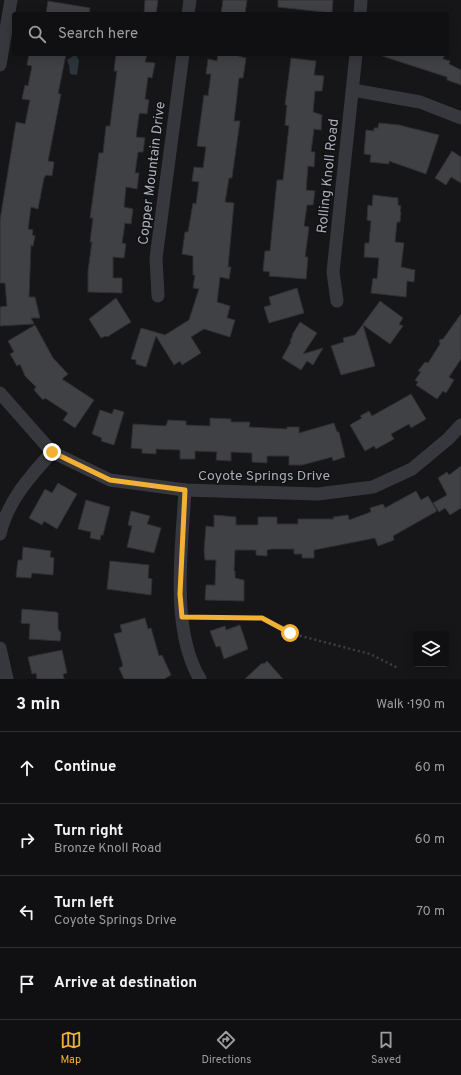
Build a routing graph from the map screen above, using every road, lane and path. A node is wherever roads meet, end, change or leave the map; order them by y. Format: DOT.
graph roads {
  1 [pos="11,0"];
  2 [pos="190,0"];
  3 [pos="362,0"];
  4 [pos="188,12"];
  5 [pos="360,12"];
  6 [pos="182,56"];
  7 [pos="356,56"];
  8 [pos="0,65"];
  9 [pos="353,90"];
  10 [pos="461,118"];
  11 [pos="158,296"];
  12 [pos="337,301"];
  13 [pos="0,393"];
  14 [pos="461,425"];
  15 [pos="52,452"];
  16 [pos="185,490"];
  17 [pos="0,534"];
  18 [pos="182,617"];
  19 [pos="0,648"];
  20 [pos="398,668"];
  21 [pos="7,679"];
  22 [pos="200,679"];
  1 -- 8 [label="street"];
  2 -- 4 [label="street"];
  3 -- 5 [label="street"];
  6 -- 11 [label="street, Copper Mountain Drive"];
  7 -- 9 [label="street, Rolling Knoll Road"];
  9 -- 10 [label="street"];
  9 -- 12 [label="street, Rolling Knoll Road"];
  13 -- 15 [label="street"];
  14 -- 16 [label="street, Coyote Springs Drive"];
  15 -- 16 [label="street, Coyote Springs Drive"];
  15 -- 17 [label="street"];
  16 -- 18 [label="street"];
  18 -- 20 [label="path"];
  18 -- 22 [label="street"];
  19 -- 21 [label="street"];
}
